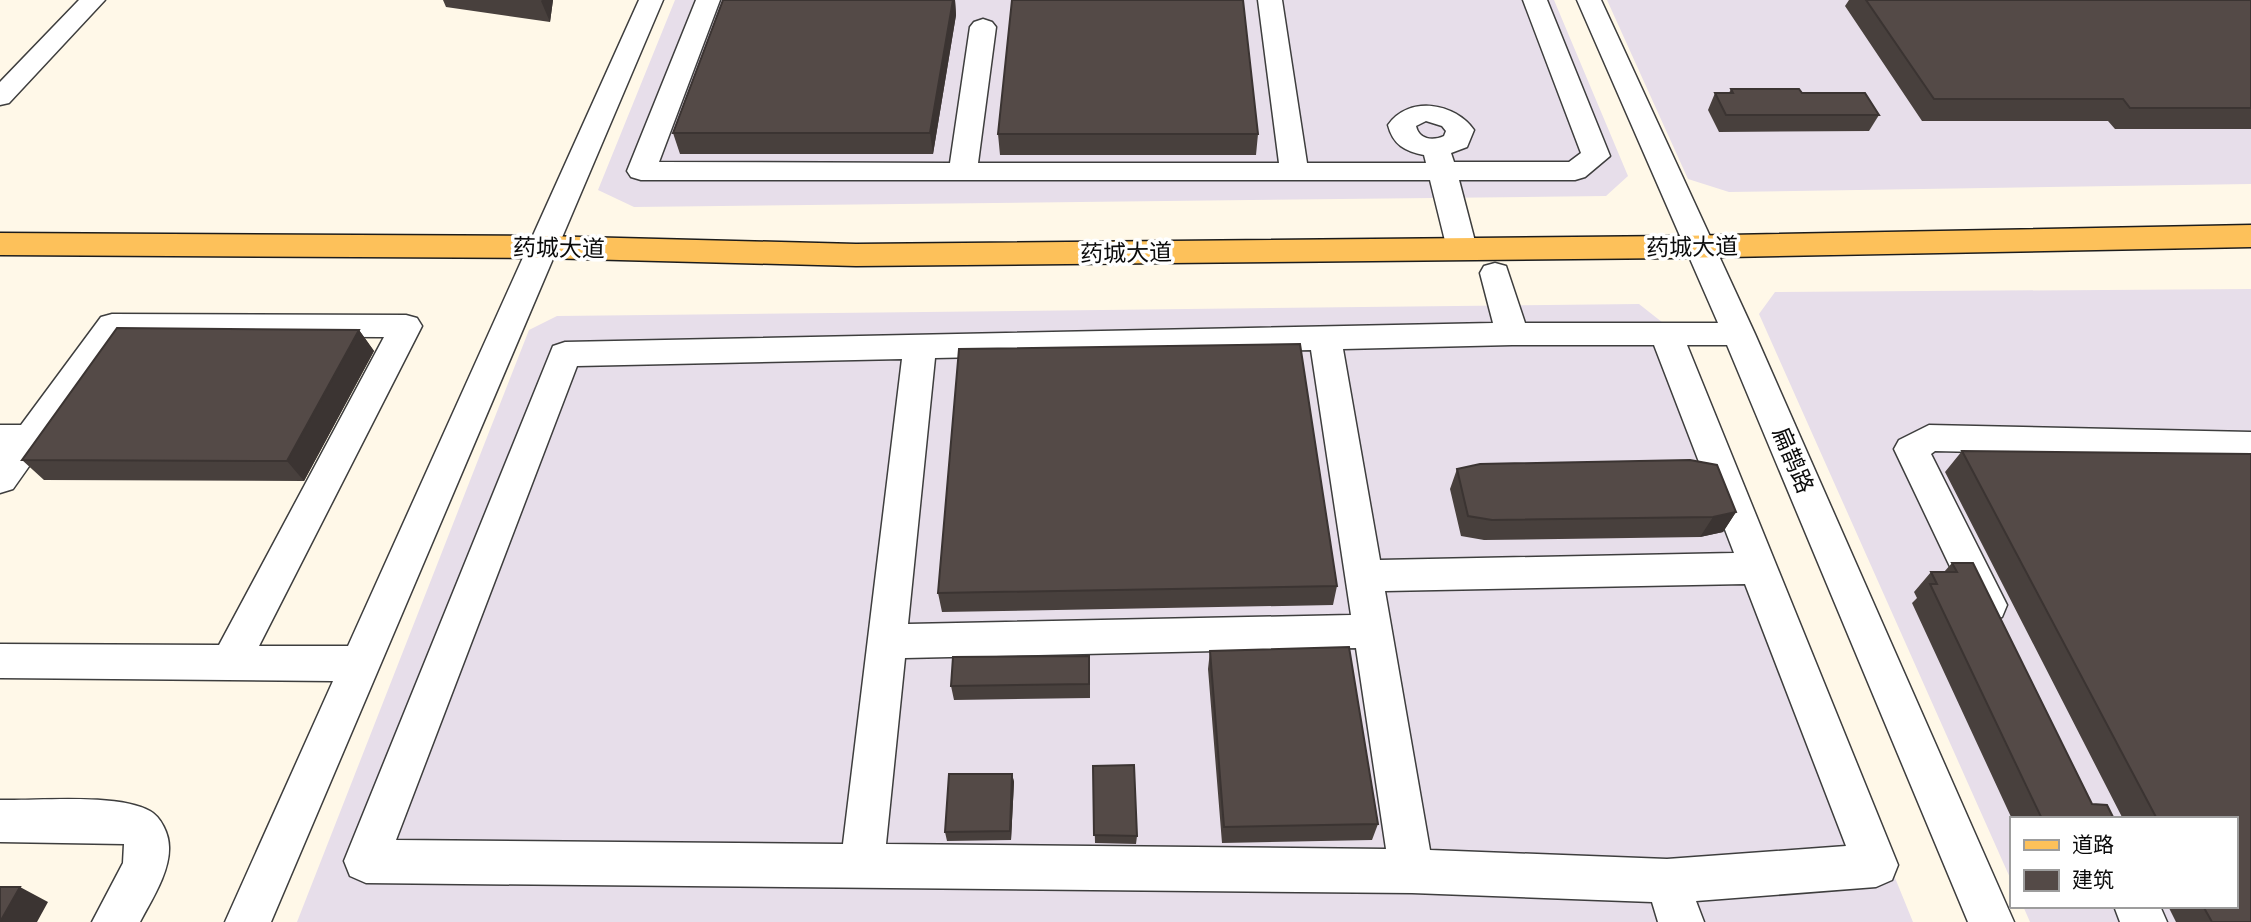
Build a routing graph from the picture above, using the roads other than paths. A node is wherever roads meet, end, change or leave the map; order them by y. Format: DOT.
graph roads {
  1 [pos="93,0"];
  2 [pos="651,0"];
  3 [pos="708,0"];
  4 [pos="1270,0"];
  5 [pos="1535,0"];
  6 [pos="1590,0"];
  7 [pos="985,14"];
  8 [pos="0,97"];
  9 [pos="1439,159"];
  10 [pos="963,172"];
  11 [pos="1294,173"];
  12 [pos="2251,236"];
  13 [pos="0,244"];
  14 [pos="1462,249"];
  15 [pos="1706,258"];
  16 [pos="538,259"];
  17 [pos="2251,262"];
  18 [pos="0,268"];
  19 [pos="1495,273"];
  20 [pos="1512,334"];
  21 [pos="1666,334"];
  22 [pos="1739,334"];
  23 [pos="1325,338"];
  24 [pos="920,346"];
  25 [pos="15,438"];
  26 [pos="2251,445"];
  27 [pos="0,479"];
  28 [pos="1758,568"];
  29 [pos="1364,576"];
  30 [pos="1373,631"];
  31 [pos="2002,634"];
  32 [pos="887,641"];
  33 [pos="0,661"];
  34 [pos="230,663"];
  35 [pos="361,664"];
  36 [pos="0,821"];
  37 [pos="862,866"];
  38 [pos="1412,871"];
  39 [pos="1667,881"];
  40 [pos="115,922"];
  41 [pos="247,922"];
  42 [pos="1681,922"];
  43 [pos="1991,922"];
  1 -- 8 [label="street"];
  2 -- 16 [label="street"];
  3 -- 10 [label="street"];
  4 -- 11 [label="street"];
  5 -- 9 [label="street"];
  6 -- 15 [label="street, 扁鹊路"];
  7 -- 10 [label="street"];
  9 -- 11 [label="street"];
  9 -- 14 [label="street"];
  10 -- 11 [label="street"];
  12 -- 15 [label="main road, 药城大道"];
  13 -- 16 [label="main road, 药城大道"];
  14 -- 15 [label="main road, 药城大道"];
  14 -- 16 [label="main road, 药城大道"];
  15 -- 17 [label="main road, 药城大道"];
  15 -- 19 [label="main road, 药城大道"];
  15 -- 22 [label="street, 扁鹊路"];
  16 -- 18 [label="main road, 药城大道"];
  16 -- 19 [label="main road, 药城大道"];
  16 -- 35 [label="street"];
  19 -- 20 [label="street"];
  20 -- 21 [label="street"];
  20 -- 23 [label="street"];
  21 -- 22 [label="street"];
  21 -- 28 [label="street"];
  22 -- 43 [label="street, 扁鹊路"];
  23 -- 24 [label="street"];
  23 -- 29 [label="street"];
  24 -- 32 [label="street"];
  24 -- 37 [label="street"];
  25 -- 27 [label="street"];
  25 -- 34 [label="street"];
  26 -- 31 [label="street"];
  28 -- 29 [label="street"];
  28 -- 39 [label="street"];
  29 -- 30 [label="street"];
  30 -- 32 [label="street"];
  30 -- 38 [label="street"];
  32 -- 37 [label="street"];
  33 -- 34 [label="street"];
  34 -- 35 [label="street"];
  35 -- 41 [label="street"];
  36 -- 40 [label="street"];
  37 -- 38 [label="street"];
  38 -- 39 [label="street"];
  39 -- 42 [label="street"];
}
